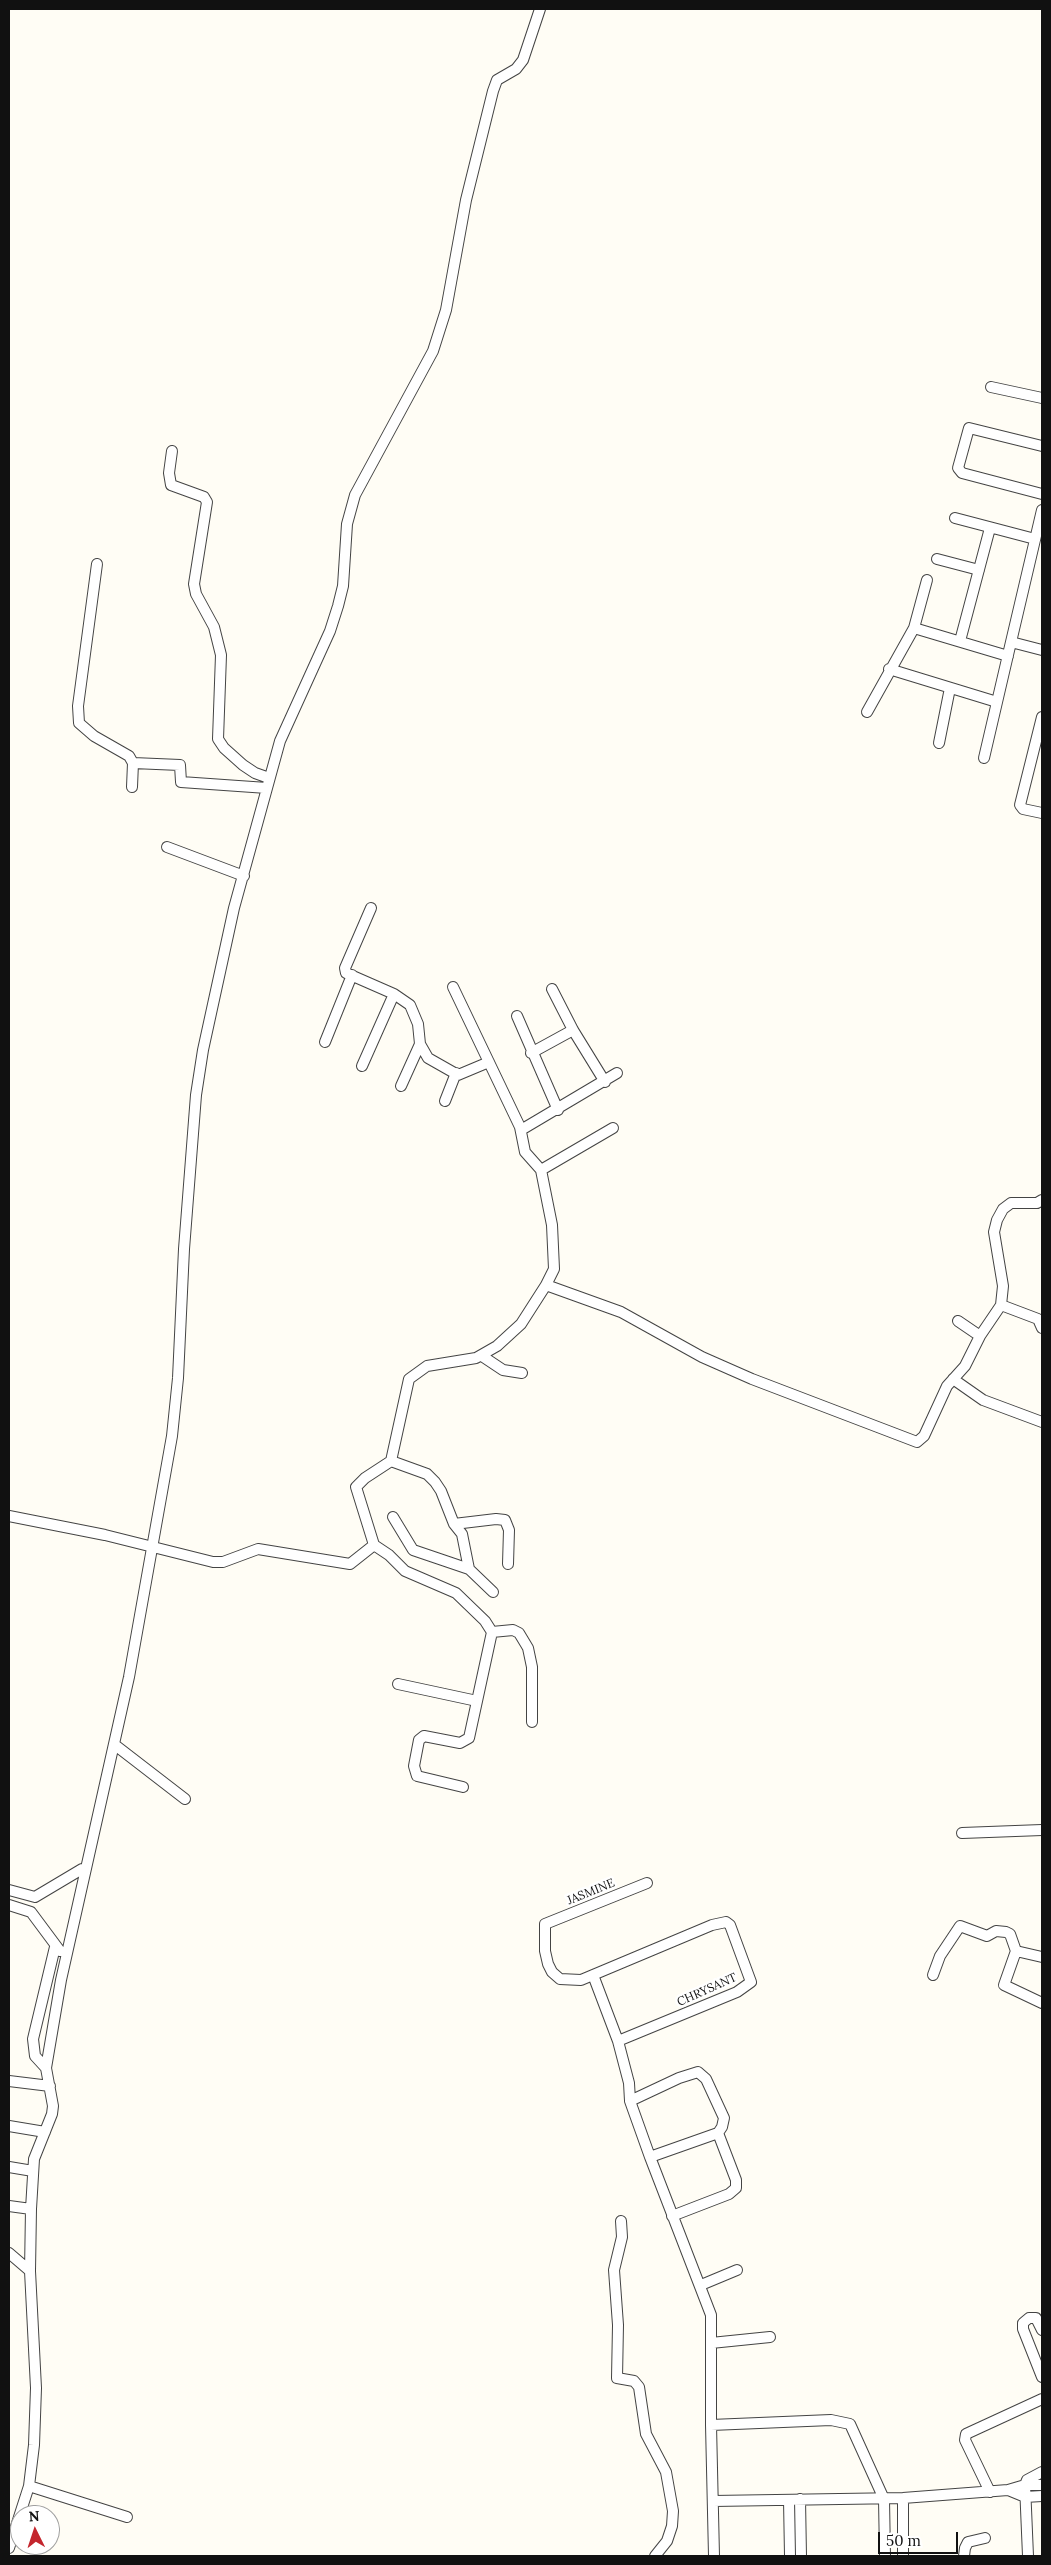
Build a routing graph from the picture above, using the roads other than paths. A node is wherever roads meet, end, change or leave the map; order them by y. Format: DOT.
graph roads {
  1 [pos="540,9"];
  2 [pos="991,387"];
  3 [pos="1042,398"];
  4 [pos="1042,446"];
  5 [pos="172,450"];
  6 [pos="1042,494"];
  7 [pos="1042,510"];
  8 [pos="955,518"];
  9 [pos="990,528"];
  10 [pos="1035,539"];
  11 [pos="936,559"];
  12 [pos="97,564"];
  13 [pos="979,570"];
  14 [pos="927,580"];
  15 [pos="914,628"];
  16 [pos="960,641"];
  17 [pos="1011,642"];
  18 [pos="1042,650"];
  19 [pos="1008,656"];
  20 [pos="889,669"];
  21 [pos="950,688"];
  22 [pos="997,702"];
  23 [pos="867,712"];
  24 [pos="1042,717"];
  25 [pos="939,743"];
  26 [pos="984,758"];
  27 [pos="133,763"];
  28 [pos="268,783"];
  29 [pos="132,787"];
  30 [pos="1042,814"];
  31 [pos="167,847"];
  32 [pos="244,876"];
  33 [pos="371,908"];
  34 [pos="352,975"];
  35 [pos="453,987"];
  36 [pos="552,989"];
  37 [pos="394,994"];
  38 [pos="517,1016"];
  39 [pos="573,1030"];
  40 [pos="325,1042"];
  41 [pos="420,1044"];
  42 [pos="531,1053"];
  43 [pos="489,1062"];
  44 [pos="362,1066"];
  45 [pos="456,1074"];
  46 [pos="618,1074"];
  47 [pos="605,1082"];
  48 [pos="401,1086"];
  49 [pos="445,1101"];
  50 [pos="558,1110"];
  51 [pos="613,1128"];
  52 [pos="521,1130"];
  53 [pos="541,1170"];
  54 [pos="1042,1200"];
  55 [pos="546,1285"];
  56 [pos="1001,1306"];
  57 [pos="958,1321"];
  58 [pos="1042,1328"];
  59 [pos="980,1336"];
  60 [pos="482,1356"];
  61 [pos="522,1374"];
  62 [pos="953,1379"];
  63 [pos="1042,1422"];
  64 [pos="391,1461"];
  65 [pos="9,1516"];
  66 [pos="393,1517"];
  67 [pos="454,1524"];
  68 [pos="374,1545"];
  69 [pos="153,1546"];
  70 [pos="508,1564"];
  71 [pos="469,1569"];
  72 [pos="492,1592"];
  73 [pos="492,1632"];
  74 [pos="398,1684"];
  75 [pos="477,1701"];
  76 [pos="532,1722"];
  77 [pos="114,1745"];
  78 [pos="463,1787"];
  79 [pos="185,1799"];
  80 [pos="1042,1830"];
  81 [pos="962,1833"];
  82 [pos="82,1869"];
  83 [pos="647,1883"];
  84 [pos="9,1890"];
  85 [pos="35,1897"];
  86 [pos="9,1905"];
  87 [pos="31,1912"];
  88 [pos="55,1947"];
  89 [pos="1016,1951"];
  90 [pos="1042,1957"];
  91 [pos="66,1958"];
  92 [pos="593,1975"];
  93 [pos="933,1975"];
  94 [pos="1042,2003"];
  95 [pos="618,2041"];
  96 [pos="46,2068"];
  97 [pos="9,2081"];
  98 [pos="50,2086"];
  99 [pos="630,2101"];
  100 [pos="9,2126"];
  101 [pos="45,2132"];
  102 [pos="718,2132"];
  103 [pos="650,2157"];
  104 [pos="9,2167"];
  105 [pos="33,2171"];
  106 [pos="9,2206"];
  107 [pos="31,2209"];
  108 [pos="672,2216"];
  109 [pos="621,2221"];
  110 [pos="9,2254"];
  111 [pos="737,2270"];
  112 [pos="30,2271"];
  113 [pos="701,2285"];
  114 [pos="1042,2330"];
  115 [pos="770,2336"];
  116 [pos="711,2343"];
  117 [pos="1042,2377"];
  118 [pos="1042,2399"];
  119 [pos="711,2425"];
  120 [pos="1042,2472"];
  121 [pos="1025,2485"];
  122 [pos="1042,2485"];
  123 [pos="29,2486"];
  124 [pos="1008,2490"];
  125 [pos="990,2492"];
  126 [pos="1042,2496"];
  127 [pos="1025,2497"];
  128 [pos="884,2498"];
  129 [pos="903,2498"];
  130 [pos="713,2500"];
  131 [pos="789,2500"];
  132 [pos="800,2500"];
  133 [pos="127,2517"];
  134 [pos="985,2538"];
  135 [pos="9,2548"];
  136 [pos="655,2556"];
  137 [pos="714,2556"];
  138 [pos="790,2556"];
  139 [pos="801,2556"];
  140 [pos="885,2556"];
  141 [pos="903,2556"];
  142 [pos="964,2556"];
  143 [pos="1028,2556"];
  1 -- 28 [label="street"];
  2 -- 3 [label="street"];
  4 -- 6 [label="street"];
  5 -- 28 [label="street"];
  7 -- 10 [label="street"];
  8 -- 9 [label="street"];
  9 -- 10 [label="street"];
  9 -- 13 [label="street"];
  10 -- 17 [label="street"];
  11 -- 13 [label="street"];
  12 -- 27 [label="street"];
  13 -- 16 [label="street"];
  14 -- 15 [label="street"];
  15 -- 16 [label="street"];
  15 -- 20 [label="street"];
  16 -- 19 [label="street"];
  17 -- 18 [label="street"];
  17 -- 19 [label="street"];
  19 -- 22 [label="street"];
  20 -- 21 [label="street"];
  20 -- 23 [label="street"];
  21 -- 22 [label="street"];
  21 -- 25 [label="street"];
  22 -- 26 [label="street"];
  24 -- 30 [label="street"];
  27 -- 28 [label="street"];
  27 -- 29 [label="street"];
  28 -- 32 [label="street"];
  31 -- 32 [label="street"];
  32 -- 69 [label="street"];
  33 -- 34 [label="street"];
  34 -- 37 [label="street"];
  34 -- 40 [label="street"];
  35 -- 43 [label="street"];
  36 -- 39 [label="street"];
  37 -- 41 [label="street"];
  37 -- 44 [label="street"];
  38 -- 42 [label="street"];
  39 -- 42 [label="street"];
  39 -- 47 [label="street"];
  41 -- 45 [label="street"];
  41 -- 48 [label="street"];
  42 -- 50 [label="street"];
  43 -- 45 [label="street"];
  43 -- 52 [label="street"];
  45 -- 49 [label="street"];
  46 -- 47 [label="street"];
  47 -- 50 [label="street"];
  50 -- 52 [label="street"];
  51 -- 53 [label="street"];
  52 -- 53 [label="street"];
  53 -- 55 [label="street"];
  54 -- 56 [label="street"];
  55 -- 60 [label="street"];
  55 -- 62 [label="street"];
  56 -- 58 [label="street"];
  56 -- 59 [label="street"];
  57 -- 59 [label="street"];
  59 -- 62 [label="street"];
  60 -- 61 [label="street"];
  60 -- 64 [label="street"];
  62 -- 63 [label="street"];
  64 -- 67 [label="street"];
  64 -- 68 [label="street"];
  65 -- 69 [label="street"];
  66 -- 71 [label="street"];
  67 -- 70 [label="street"];
  67 -- 71 [label="street"];
  68 -- 69 [label="street"];
  68 -- 73 [label="street"];
  69 -- 77 [label="street"];
  71 -- 72 [label="street"];
  73 -- 75 [label="street"];
  73 -- 76 [label="street"];
  74 -- 75 [label="street"];
  75 -- 78 [label="street"];
  77 -- 79 [label="street"];
  77 -- 91 [label="street"];
  80 -- 81 [label="street"];
  82 -- 85 [label="street"];
  83 -- 92 [label="street, JASMINE"];
  84 -- 85 [label="street"];
  85 -- 87 [label="street"];
  86 -- 87 [label="street"];
  87 -- 88 [label="street"];
  88 -- 91 [label="street"];
  88 -- 96 [label="street"];
  89 -- 90 [label="street"];
  89 -- 93 [label="street"];
  89 -- 94 [label="street"];
  91 -- 96 [label="street"];
  92 -- 95 [label="street"];
  92 -- 95 [label="street, CHRYSANT"];
  95 -- 99 [label="street"];
  96 -- 98 [label="street"];
  97 -- 98 [label="street"];
  98 -- 101 [label="street"];
  99 -- 102 [label="street"];
  99 -- 103 [label="street"];
  100 -- 101 [label="street"];
  101 -- 105 [label="street"];
  102 -- 103 [label="street"];
  102 -- 108 [label="street"];
  103 -- 108 [label="street"];
  104 -- 105 [label="street"];
  105 -- 107 [label="street"];
  106 -- 107 [label="street"];
  107 -- 112 [label="street"];
  108 -- 113 [label="street"];
  109 -- 136 [label="street"];
  110 -- 112 [label="street"];
  111 -- 113 [label="street"];
  112 -- 123 [label="street"];
  113 -- 116 [label="street"];
  114 -- 117 [label="street"];
  115 -- 116 [label="street"];
  116 -- 119 [label="street"];
  118 -- 125 [label="street"];
  119 -- 128 [label="street"];
  119 -- 130 [label="street"];
  120 -- 121 [label="street"];
  121 -- 122 [label="street"];
  121 -- 124 [label="street"];
  121 -- 127 [label="street"];
  123 -- 133 [label="street"];
  123 -- 135 [label="street"];
  124 -- 125 [label="street"];
  124 -- 127 [label="street"];
  125 -- 129 [label="street"];
  126 -- 127 [label="street"];
  127 -- 143 [label="street"];
  128 -- 129 [label="street"];
  128 -- 132 [label="street"];
  128 -- 140 [label="street"];
  129 -- 141 [label="street"];
  130 -- 131 [label="street"];
  130 -- 137 [label="street"];
  131 -- 132 [label="street"];
  131 -- 138 [label="street"];
  132 -- 139 [label="street"];
  134 -- 142 [label="street"];
}
